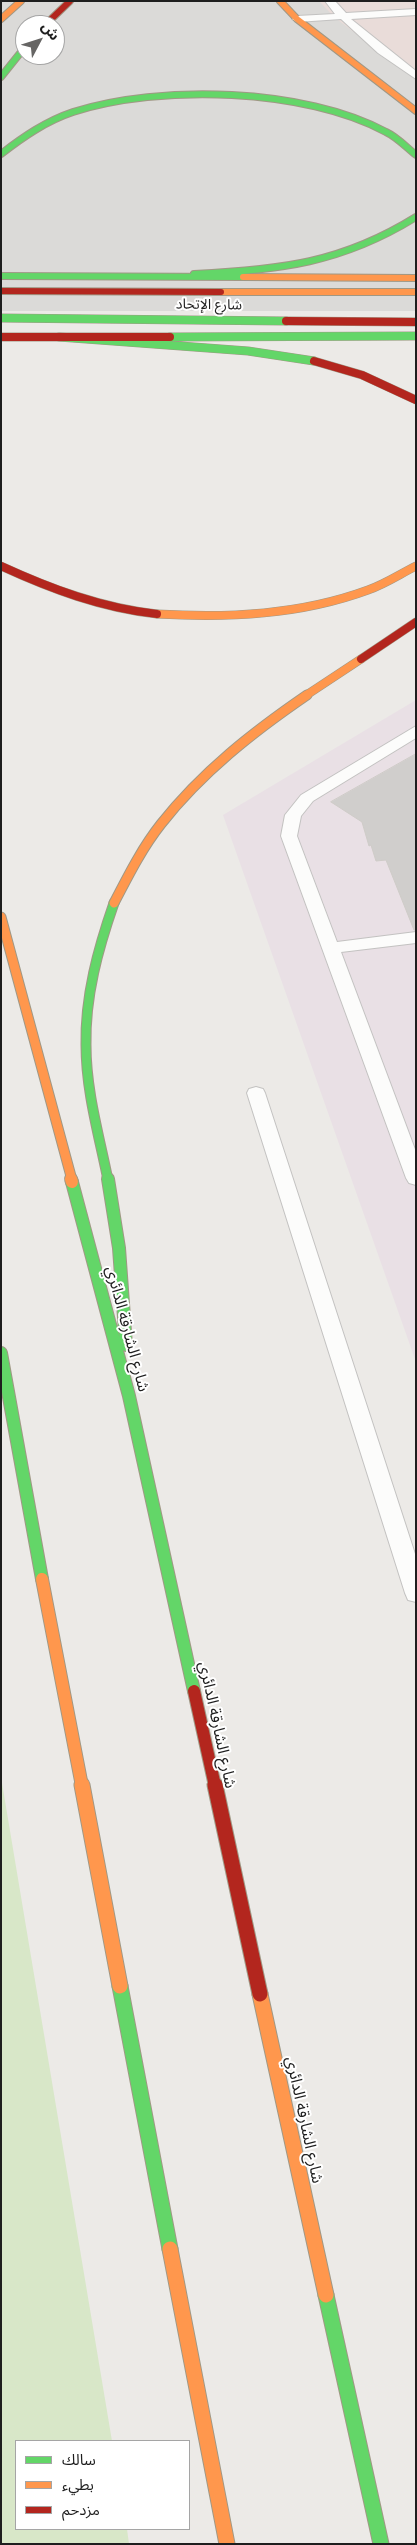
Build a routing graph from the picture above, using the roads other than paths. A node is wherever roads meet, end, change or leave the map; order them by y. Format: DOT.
graph roads {
  1 [pos="21,1"];
  2 [pos="70,1"];
  3 [pos="280,1"];
  4 [pos="330,1"];
  5 [pos="416,12"];
  6 [pos="56,15"];
  7 [pos="342,16"];
  8 [pos="1,19"];
  9 [pos="297,19"];
  10 [pos="15,60"];
  11 [pos="416,76"];
  12 [pos="1,77"];
  13 [pos="416,111"];
  14 [pos="1,154"];
  15 [pos="416,155"];
  16 [pos="416,217"];
  17 [pos="1,276"];
  18 [pos="150,276"];
  19 [pos="416,278"];
  20 [pos="1,291"];
  21 [pos="416,292"];
  22 [pos="1,318"];
  23 [pos="416,322"];
  24 [pos="416,336"];
  25 [pos="1,337"];
  26 [pos="59,337"];
  27 [pos="416,400"];
  28 [pos="1,566"];
  29 [pos="416,566"];
  30 [pos="416,622"];
  31 [pos="416,731"];
  32 [pos="1,917"];
  33 [pos="416,937"];
  34 [pos="330,948"];
  35 [pos="256,1093"];
  36 [pos="416,1178"];
  37 [pos="1,1354"];
  38 [pos="128,1396"];
  39 [pos="1,1422"];
  40 [pos="29,1513"];
  41 [pos="416,1593"];
  42 [pos="227,2544"];
  43 [pos="381,2544"];
  1 -- 8 [label="main road"];
  2 -- 6 [label="main road"];
  3 -- 9 [label="main road"];
  4 -- 7 [label="lane"];
  5 -- 7 [label="lane"];
  7 -- 9 [label="lane"];
  7 -- 11 [label="lane"];
  9 -- 13 [label="main road"];
  10 -- 12 [label="main road"];
  14 -- 15 [label="main road"];
  16 -- 18 [label="main road"];
  17 -- 18 [label="main road"];
  18 -- 19 [label="main road"];
  20 -- 21 [label="main road, شارع الإتحاد"];
  22 -- 23 [label="main road, شارع الإتحاد"];
  24 -- 26 [label="main road"];
  25 -- 26 [label="main road"];
  26 -- 27 [label="main road"];
  28 -- 29 [label="main road"];
  30 -- 38 [label="main road"];
  31 -- 34 [label="lane"];
  32 -- 38 [label="main road, شارع الشارقة الدائري"];
  33 -- 34 [label="lane"];
  34 -- 36 [label="lane"];
  35 -- 41 [label="lane"];
  37 -- 40 [label="main road"];
  38 -- 43 [label="main road, شارع الشارقة الدائري"];
  39 -- 40 [label="main road"];
  40 -- 42 [label="main road"];
}
